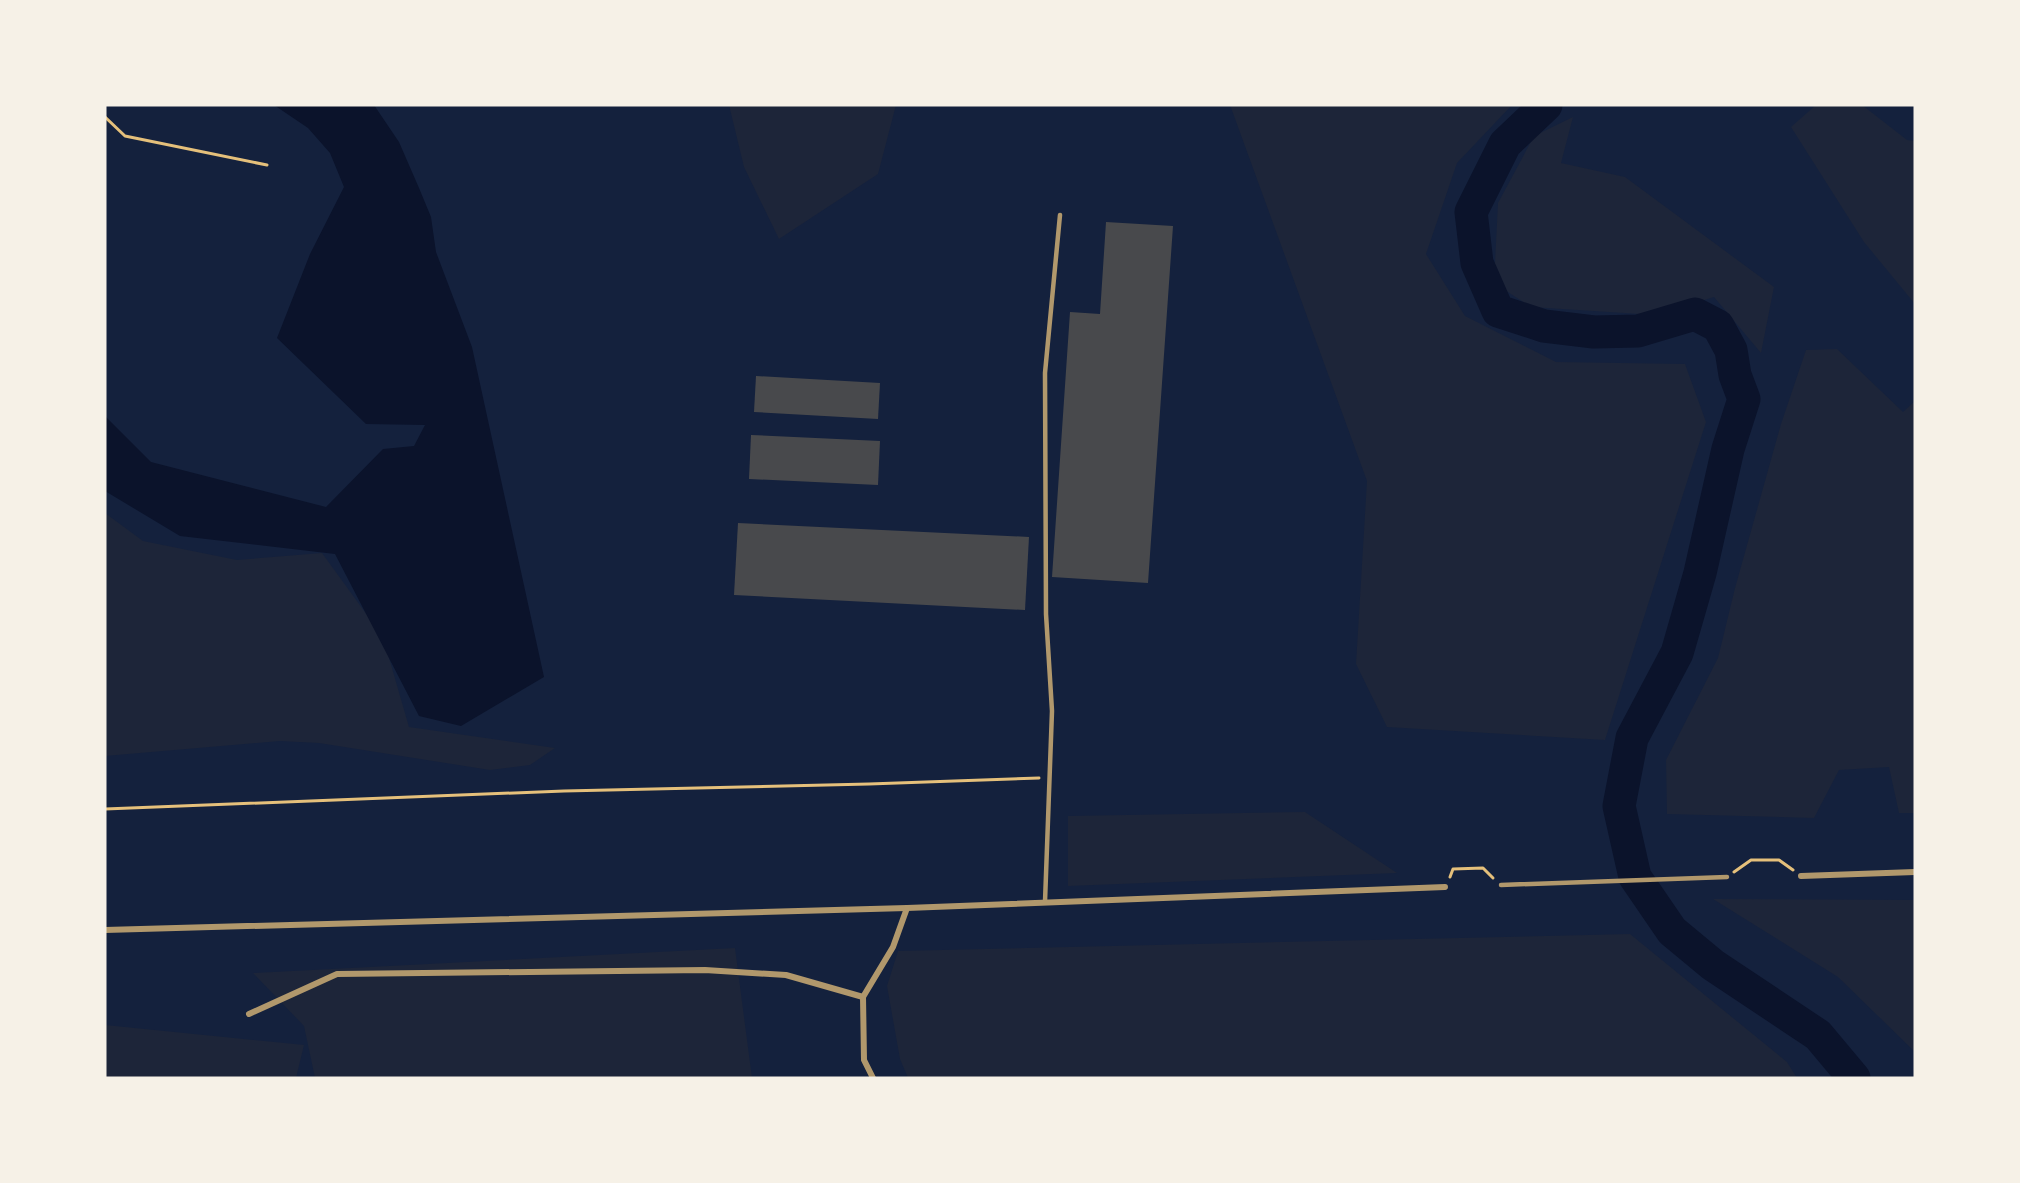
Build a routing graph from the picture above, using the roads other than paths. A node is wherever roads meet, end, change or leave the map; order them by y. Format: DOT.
graph roads {
  1 [pos="1060,215"];
  2 [pos="1915,872"];
  3 [pos="1801,876"];
  4 [pos="1727,877"];
  5 [pos="1501,885"];
  6 [pos="1445,887"];
  7 [pos="1046,902"];
  8 [pos="907,908"];
  9 [pos="105,930"];
  10 [pos="863,997"];
  11 [pos="249,1014"];
  12 [pos="873,1078"];
  1 -- 7 [label="lane"];
  2 -- 3 [label="street"];
  4 -- 5 [label="lane"];
  6 -- 7 [label="street"];
  7 -- 8 [label="street"];
  8 -- 9 [label="street"];
  8 -- 10 [label="street"];
  10 -- 11 [label="street"];
  10 -- 12 [label="street"];
}
